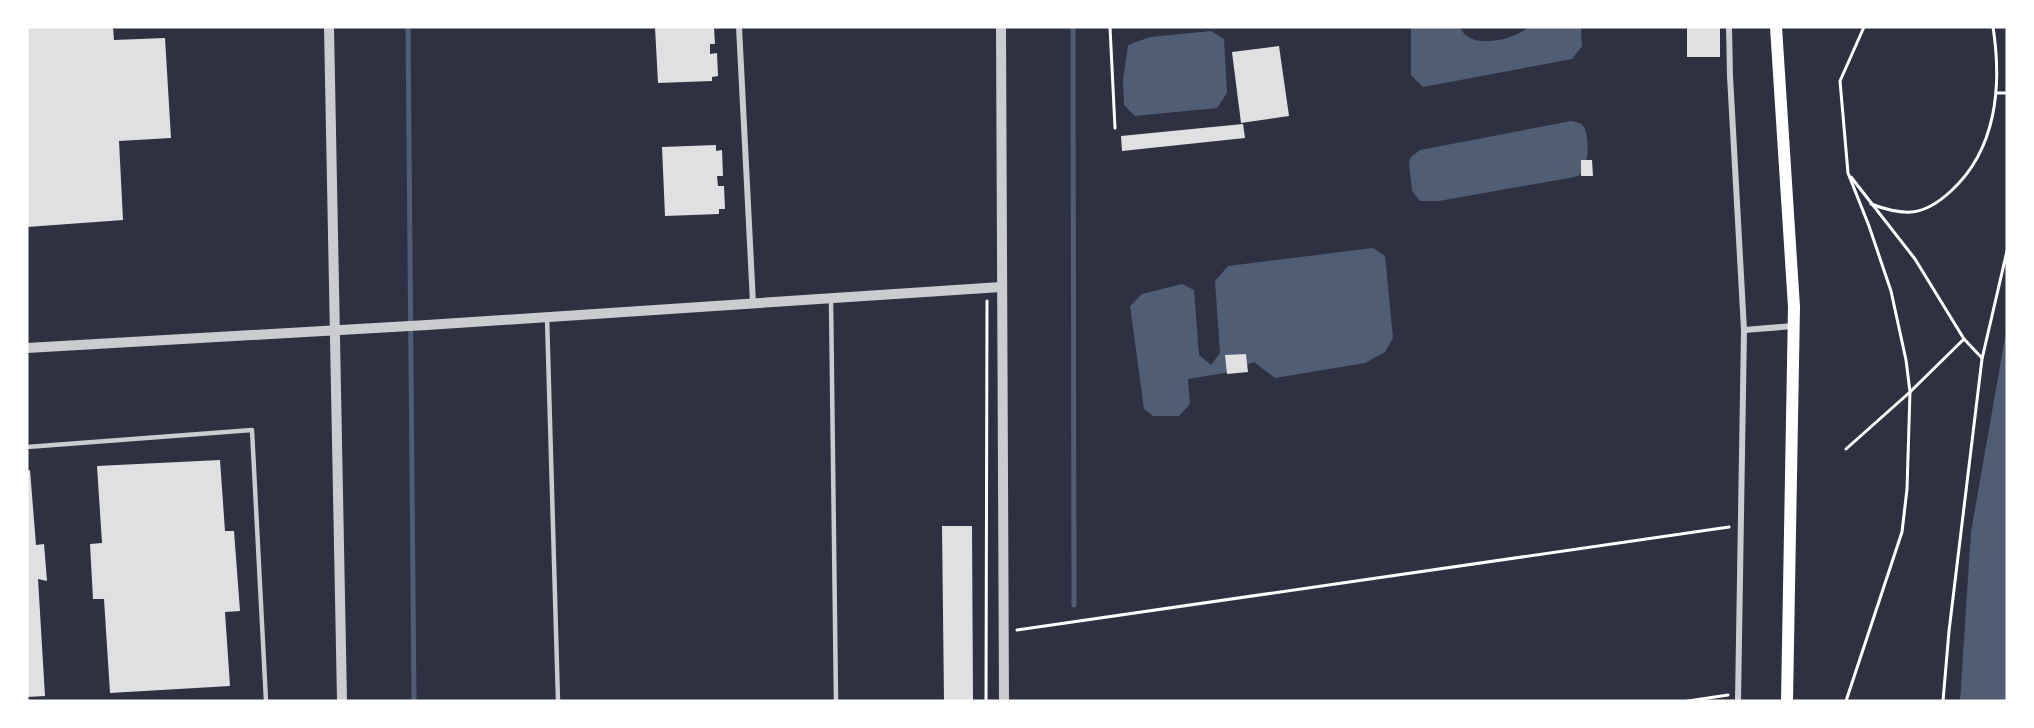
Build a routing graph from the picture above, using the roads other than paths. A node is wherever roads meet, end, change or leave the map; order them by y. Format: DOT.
graph roads {
  1 [pos="329,27"];
  2 [pos="739,27"];
  3 [pos="1001,27"];
  4 [pos="1729,27"];
  5 [pos="1776,27"];
  6 [pos="1001,287"];
  7 [pos="831,298"];
  8 [pos="753,303"];
  9 [pos="547,317"];
  10 [pos="1794,326"];
  11 [pos="335,330"];
  12 [pos="1744,330"];
  13 [pos="27,348"];
  14 [pos="27,447"];
  15 [pos="1738,698"];
  16 [pos="266,701"];
  17 [pos="342,701"];
  18 [pos="558,701"];
  19 [pos="836,701"];
  20 [pos="1004,701"];
  21 [pos="1787,701"];
  1 -- 11 [label="street"];
  2 -- 8 [label="street"];
  3 -- 6 [label="street"];
  4 -- 12 [label="street"];
  5 -- 10 [label="main road"];
  6 -- 7 [label="street"];
  6 -- 20 [label="street"];
  7 -- 8 [label="street"];
  7 -- 19 [label="lane"];
  8 -- 9 [label="street"];
  9 -- 11 [label="street"];
  9 -- 18 [label="lane"];
  10 -- 12 [label="street"];
  10 -- 21 [label="main road"];
  11 -- 13 [label="street"];
  11 -- 17 [label="street"];
  12 -- 15 [label="street"];
  14 -- 16 [label="lane"];
}
